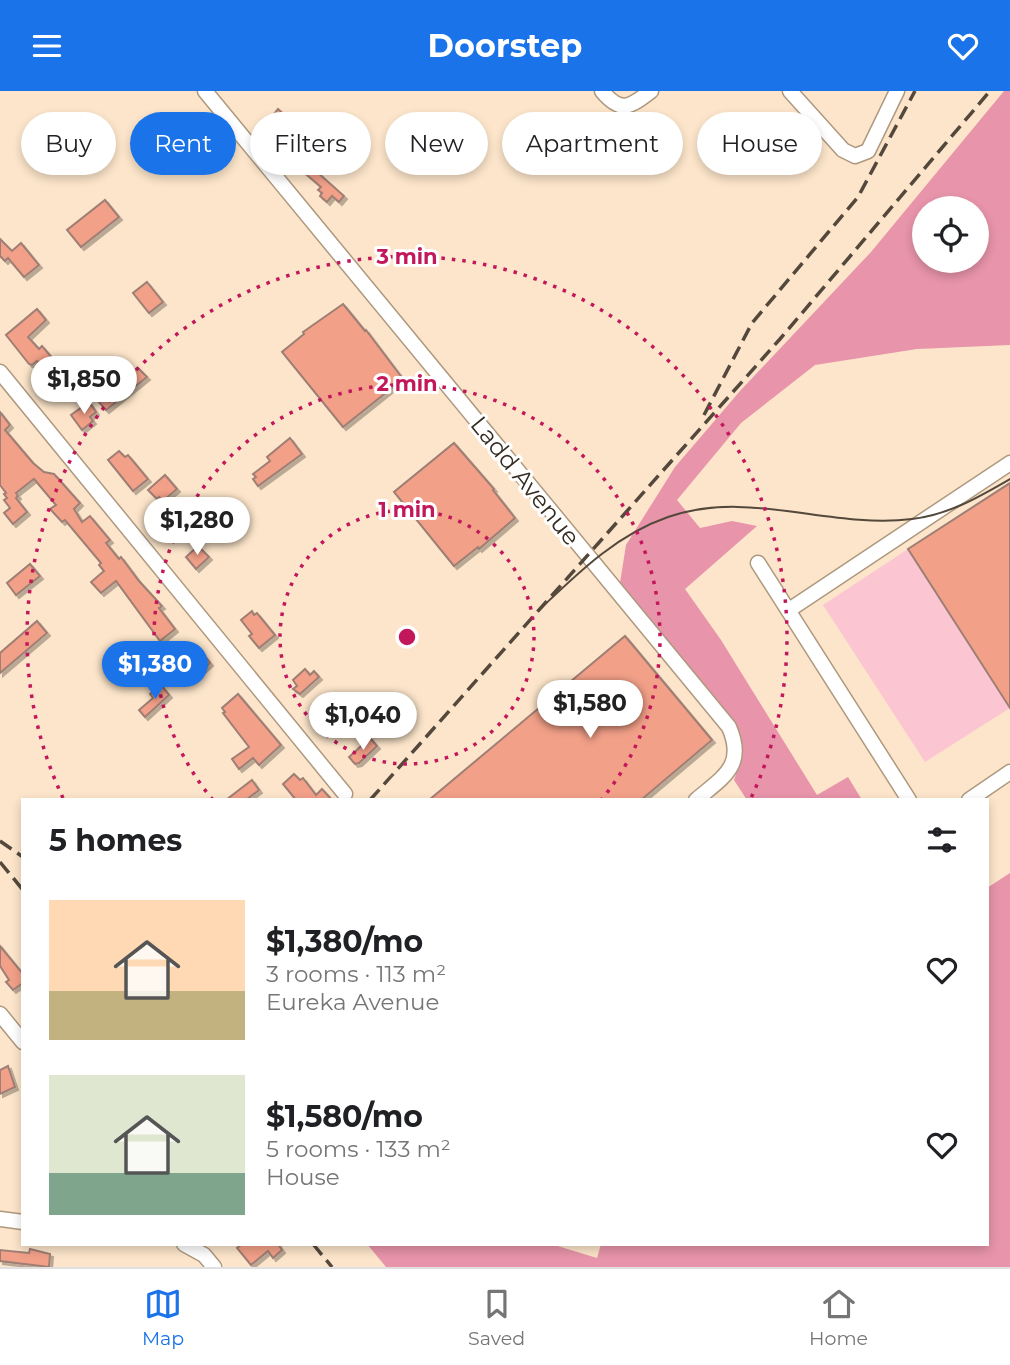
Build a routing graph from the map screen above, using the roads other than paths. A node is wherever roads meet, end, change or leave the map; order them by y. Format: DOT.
graph roads {
  1 [pos="205,91"];
  2 [pos="601,91"];
  3 [pos="651,91"];
  4 [pos="790,91"];
  5 [pos="897,91"];
  6 [pos="0,372"];
  7 [pos="1010,463"];
  8 [pos="758,563"];
  9 [pos="789,610"];
  10 [pos="1010,772"];
  11 [pos="345,795"];
  12 [pos="698,798"];
  13 [pos="908,798"];
  14 [pos="972,798"];
  15 [pos="0,1014"];
  16 [pos="6,1032"];
  17 [pos="0,1219"];
  18 [pos="21,1222"];
  19 [pos="188,1246"];
  20 [pos="214,1267"];
  1 -- 12 [label="street, Ladd Avenue"];
  2 -- 3 [label="street"];
  4 -- 5 [label="street"];
  6 -- 11 [label="street"];
  7 -- 9 [label="street"];
  8 -- 9 [label="street"];
  9 -- 13 [label="street"];
  10 -- 14 [label="street"];
  15 -- 16 [label="street"];
  17 -- 18 [label="street"];
  19 -- 20 [label="street"];
}
